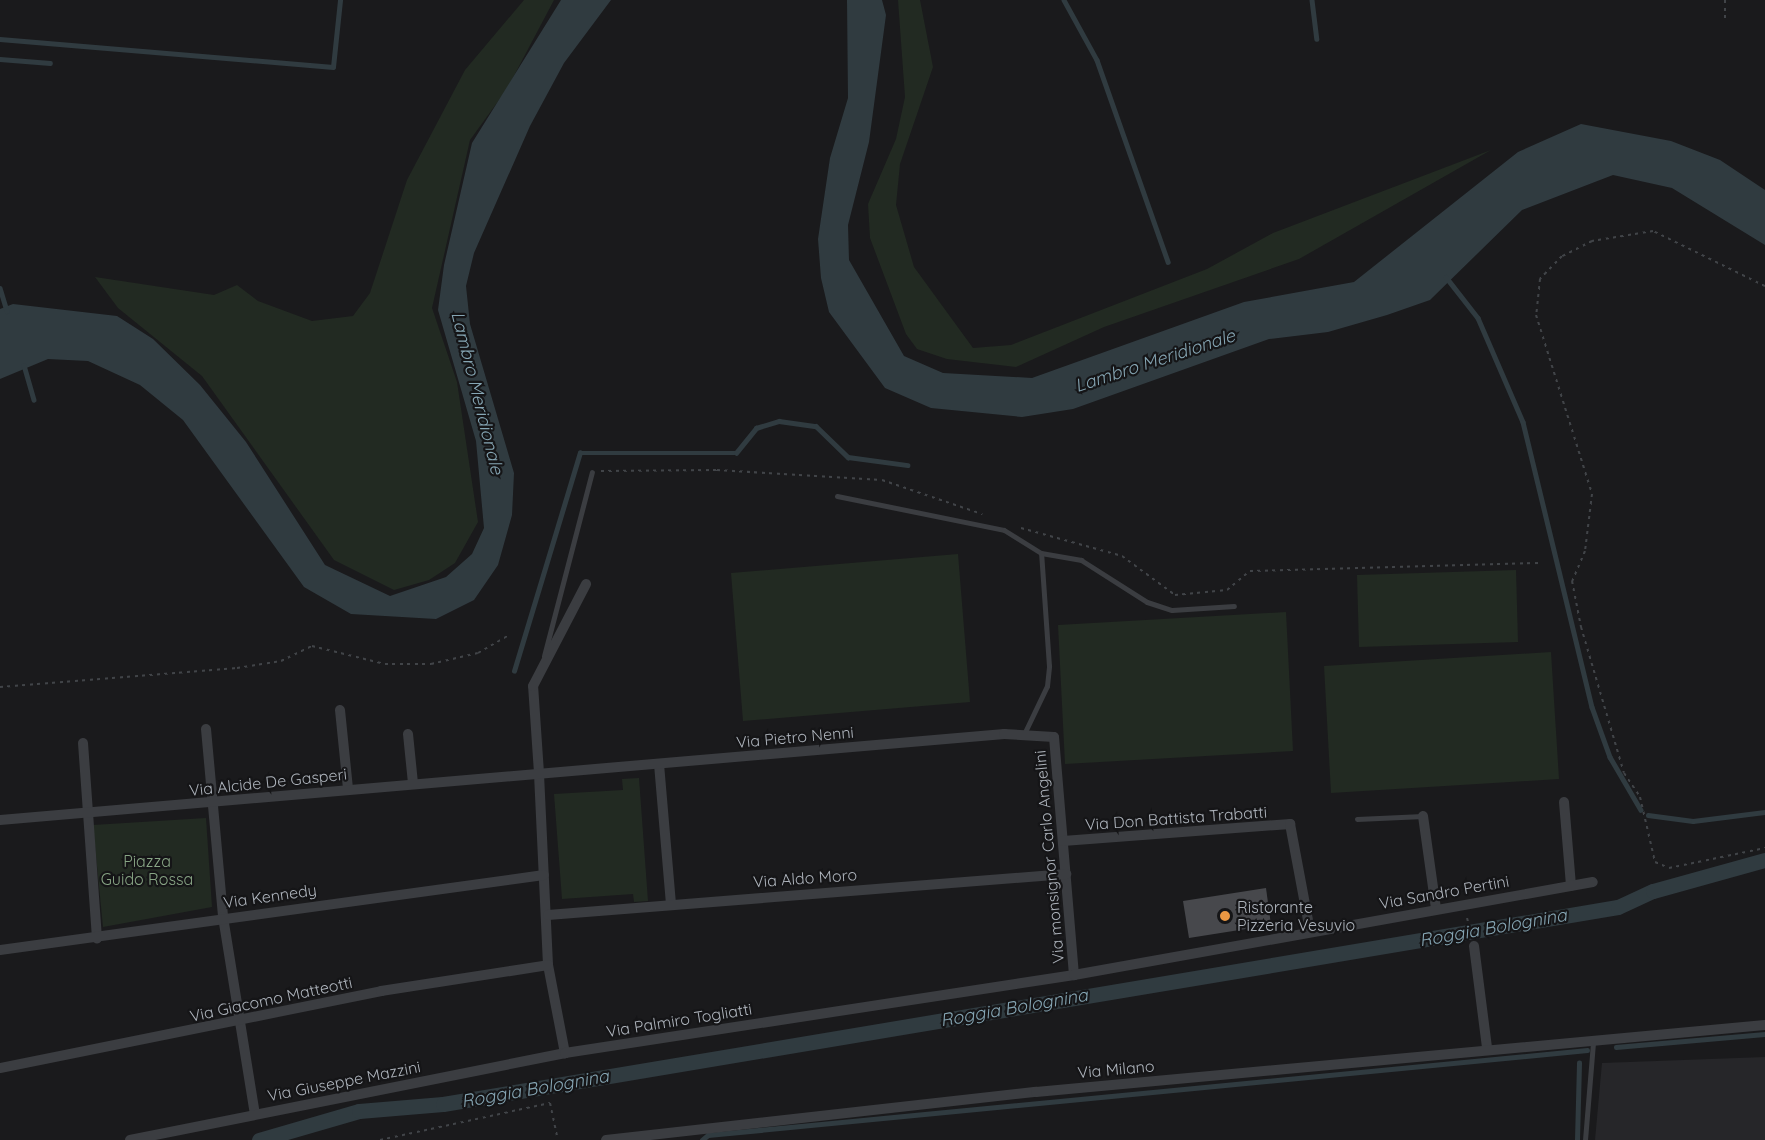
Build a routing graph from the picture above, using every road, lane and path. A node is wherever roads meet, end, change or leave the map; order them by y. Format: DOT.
graph roads {
  1 [pos="1725,0"];
  2 [pos="1725,19"];
  3 [pos="1765,286"];
  4 [pos="592,472"];
  5 [pos="837,495"];
  6 [pos="990,518"];
  7 [pos="1010,525"];
  8 [pos="1041,553"];
  9 [pos="1540,563"];
  10 [pos="586,584"];
  11 [pos="1233,606"];
  12 [pos="507,636"];
  13 [pos="543,664"];
  14 [pos="0,687"];
  15 [pos="340,710"];
  16 [pos="206,729"];
  17 [pos="408,734"];
  18 [pos="1024,734"];
  19 [pos="1054,737"];
  20 [pos="83,743"];
  21 [pos="659,764"];
  22 [pos="539,774"];
  23 [pos="413,783"];
  24 [pos="348,789"];
  25 [pos="1564,802"];
  26 [pos="213,804"];
  27 [pos="86,813"];
  28 [pos="1423,816"];
  29 [pos="1358,819"];
  30 [pos="0,820"];
  31 [pos="1063,841"];
  32 [pos="1765,848"];
  33 [pos="1066,874"];
  34 [pos="544,875"];
  35 [pos="1593,882"];
  36 [pos="1571,886"];
  37 [pos="671,904"];
  38 [pos="1436,909"];
  39 [pos="548,915"];
  40 [pos="223,917"];
  41 [pos="1467,919"];
  42 [pos="1310,931"];
  43 [pos="97,938"];
  44 [pos="1473,941"];
  45 [pos="0,950"];
  46 [pos="548,965"];
  47 [pos="1074,975"];
  48 [pos="239,1022"];
  49 [pos="1765,1025"];
  50 [pos="1593,1040"];
  51 [pos="1487,1048"];
  52 [pos="565,1053"];
  53 [pos="0,1068"];
  54 [pos="255,1114"];
  55 [pos="670,1136"];
  56 [pos="130,1140"];
  57 [pos="380,1140"];
  58 [pos="558,1140"];
  59 [pos="606,1140"];
  60 [pos="1585,1140"];
  1 -- 2 [label="path"];
  3 -- 32 [label="path"];
  4 -- 6 [label="path"];
  4 -- 13 [label="lane"];
  5 -- 8 [label="lane"];
  7 -- 9 [label="path"];
  8 -- 11 [label="lane"];
  8 -- 18 [label="lane"];
  10 -- 13 [label="street"];
  12 -- 14 [label="path"];
  13 -- 22 [label="street"];
  15 -- 24 [label="street"];
  16 -- 26 [label="street"];
  17 -- 23 [label="street"];
  18 -- 19 [label="street, Via Pietro Nenni"];
  18 -- 21 [label="street, Via Pietro Nenni"];
  19 -- 31 [label="street, Via monsignor Carlo Angelini"];
  20 -- 27 [label="street"];
  21 -- 22 [label="street, Via Pietro Nenni"];
  21 -- 37 [label="street"];
  22 -- 23 [label="street, Via Alcide De Gasperi"];
  22 -- 34 [label="street"];
  23 -- 24 [label="street, Via Alcide De Gasperi"];
  24 -- 26 [label="street, Via Alcide De Gasperi"];
  25 -- 36 [label="street"];
  26 -- 27 [label="street, Via Alcide De Gasperi"];
  26 -- 40 [label="street"];
  27 -- 30 [label="street, Via Alcide De Gasperi"];
  27 -- 43 [label="street"];
  28 -- 29 [label="lane"];
  28 -- 38 [label="street"];
  31 -- 33 [label="street, Via monsignor Carlo Angelini"];
  31 -- 42 [label="street, Via Don Battista Trabatti"];
  33 -- 37 [label="street, Via Aldo Moro"];
  33 -- 47 [label="street, Via monsignor Carlo Angelini"];
  34 -- 39 [label="street"];
  34 -- 40 [label="street, Via Kennedy"];
  35 -- 36 [label="street, Via Sandro Pertini"];
  36 -- 38 [label="street, Via Sandro Pertini"];
  37 -- 39 [label="street, Via Aldo Moro"];
  38 -- 42 [label="street, Via Sandro Pertini"];
  39 -- 46 [label="street"];
  40 -- 43 [label="street, Via Kennedy"];
  40 -- 48 [label="street"];
  41 -- 44 [label="path"];
  42 -- 47 [label="street, Via Sandro Pertini"];
  43 -- 45 [label="street, Via Kennedy"];
  44 -- 51 [label="street"];
  46 -- 48 [label="street, Via Giacomo Matteotti"];
  46 -- 52 [label="street"];
  47 -- 52 [label="street, Via Palmiro Togliatti"];
  48 -- 53 [label="street, Via Giacomo Matteotti"];
  48 -- 54 [label="street"];
  49 -- 50 [label="street, Via Milano"];
  50 -- 51 [label="street, Via Milano"];
  50 -- 60 [label="lane"];
  51 -- 55 [label="street, Via Milano"];
  52 -- 54 [label="street, Via Giuseppe Mazzini"];
  54 -- 56 [label="street, Via Giuseppe Mazzini"];
  55 -- 59 [label="street, Via Milano"];
  57 -- 58 [label="path"];
}
